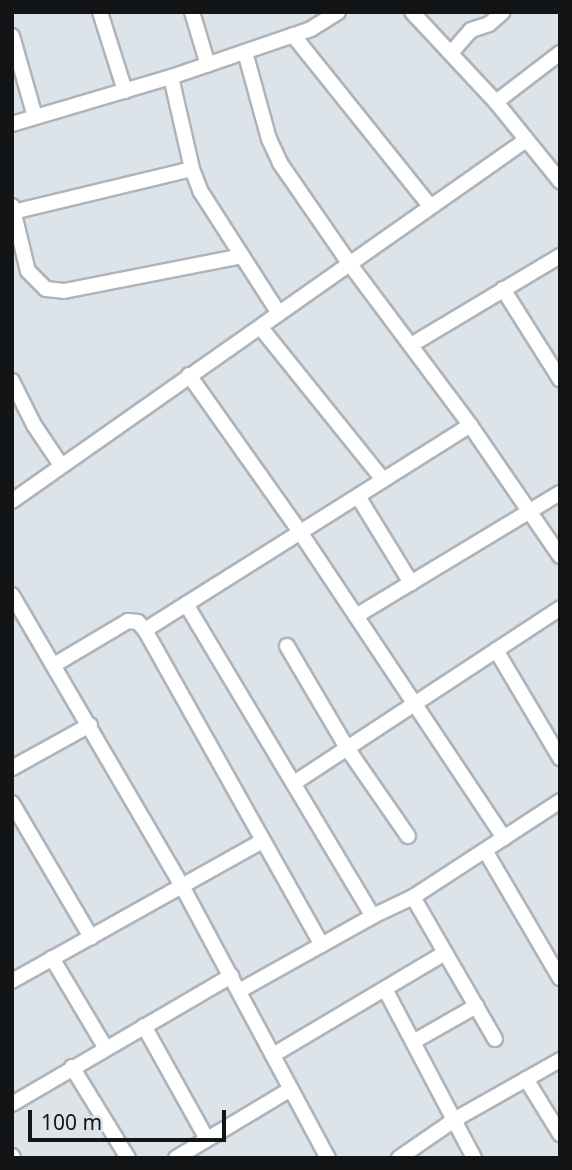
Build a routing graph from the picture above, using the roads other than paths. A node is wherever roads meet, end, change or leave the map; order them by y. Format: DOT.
graph roads {
  1 [pos="100,12"];
  2 [pos="192,12"];
  3 [pos="338,12"];
  4 [pos="412,12"];
  5 [pos="503,12"];
  6 [pos="293,35"];
  7 [pos="12,36"];
  8 [pos="245,52"];
  9 [pos="451,53"];
  10 [pos="560,53"];
  11 [pos="208,65"];
  12 [pos="172,77"];
  13 [pos="125,91"];
  14 [pos="496,102"];
  15 [pos="35,117"];
  16 [pos="12,124"];
  17 [pos="526,140"];
  18 [pos="192,169"];
  19 [pos="560,181"];
  20 [pos="430,206"];
  21 [pos="13,209"];
  22 [pos="242,256"];
  23 [pos="560,256"];
  24 [pos="349,263"];
  25 [pos="503,289"];
  26 [pos="278,312"];
  27 [pos="261,328"];
  28 [pos="411,345"];
  29 [pos="189,375"];
  30 [pos="560,379"];
  31 [pos="12,381"];
  32 [pos="470,425"];
  33 [pos="61,465"];
  34 [pos="383,480"];
  35 [pos="560,493"];
  36 [pos="359,498"];
  37 [pos="12,501"];
  38 [pos="529,511"];
  39 [pos="300,532"];
  40 [pos="560,556"];
  41 [pos="411,583"];
  42 [pos="12,595"];
  43 [pos="186,604"];
  44 [pos="560,608"];
  45 [pos="356,616"];
  46 [pos="145,630"];
  47 [pos="287,646"];
  48 [pos="496,650"];
  49 [pos="54,666"];
  50 [pos="415,704"];
  51 [pos="90,725"];
  52 [pos="347,748"];
  53 [pos="560,758"];
  54 [pos="12,768"];
  55 [pos="294,783"];
  56 [pos="560,801"];
  57 [pos="12,803"];
  58 [pos="408,836"];
  59 [pos="505,838"];
  60 [pos="263,841"];
  61 [pos="486,852"];
  62 [pos="182,886"];
  63 [pos="413,897"];
  64 [pos="373,916"];
  65 [pos="91,937"];
  66 [pos="322,945"];
  67 [pos="445,953"];
  68 [pos="52,958"];
  69 [pos="14,975"];
  70 [pos="231,976"];
  71 [pos="560,978"];
  72 [pos="384,989"];
  73 [pos="239,991"];
  74 [pos="476,1006"];
  75 [pos="144,1026"];
  76 [pos="495,1039"];
  77 [pos="413,1042"];
  78 [pos="105,1047"];
  79 [pos="273,1055"];
  80 [pos="560,1060"];
  81 [pos="72,1068"];
  82 [pos="526,1079"];
  83 [pos="291,1089"];
  84 [pos="12,1104"];
  85 [pos="454,1120"];
  86 [pos="560,1135"];
  87 [pos="207,1139"];
  88 [pos="128,1158"];
  89 [pos="176,1158"];
  90 [pos="328,1158"];
  91 [pos="399,1158"];
  92 [pos="474,1158"];
  1 -- 13 [label="street"];
  2 -- 11 [label="street"];
  3 -- 6 [label="street"];
  4 -- 9 [label="street"];
  5 -- 9 [label="street"];
  6 -- 8 [label="street"];
  6 -- 20 [label="street"];
  7 -- 15 [label="street"];
  8 -- 11 [label="street"];
  8 -- 24 [label="street"];
  9 -- 14 [label="street"];
  10 -- 14 [label="street"];
  11 -- 12 [label="street"];
  12 -- 13 [label="street"];
  12 -- 18 [label="street"];
  13 -- 15 [label="street"];
  14 -- 17 [label="street"];
  15 -- 16 [label="street"];
  17 -- 19 [label="street"];
  17 -- 20 [label="street"];
  18 -- 21 [label="street"];
  18 -- 22 [label="street"];
  20 -- 24 [label="street"];
  21 -- 22 [label="street"];
  22 -- 26 [label="street"];
  23 -- 25 [label="street"];
  24 -- 26 [label="street"];
  24 -- 28 [label="street"];
  25 -- 28 [label="street"];
  25 -- 30 [label="street"];
  26 -- 27 [label="street"];
  27 -- 29 [label="street"];
  27 -- 34 [label="street"];
  28 -- 32 [label="street"];
  29 -- 33 [label="street"];
  29 -- 39 [label="street"];
  31 -- 33 [label="street"];
  32 -- 34 [label="street"];
  32 -- 38 [label="street"];
  33 -- 37 [label="street"];
  34 -- 36 [label="street"];
  35 -- 38 [label="street"];
  36 -- 39 [label="street"];
  36 -- 41 [label="street"];
  38 -- 40 [label="street"];
  38 -- 41 [label="street"];
  39 -- 43 [label="street"];
  39 -- 45 [label="street"];
  41 -- 45 [label="street"];
  42 -- 49 [label="street"];
  43 -- 46 [label="street"];
  43 -- 55 [label="street"];
  44 -- 48 [label="street"];
  45 -- 50 [label="street"];
  46 -- 49 [label="street"];
  46 -- 60 [label="street"];
  47 -- 52 [label="street"];
  48 -- 50 [label="street"];
  48 -- 53 [label="street"];
  49 -- 51 [label="street"];
  50 -- 52 [label="street"];
  50 -- 59 [label="street"];
  51 -- 54 [label="street"];
  51 -- 62 [label="street"];
  52 -- 55 [label="street"];
  52 -- 58 [label="street"];
  55 -- 64 [label="street"];
  56 -- 59 [label="street"];
  57 -- 65 [label="street"];
  59 -- 61 [label="street"];
  60 -- 62 [label="street"];
  60 -- 66 [label="street"];
  61 -- 63 [label="street"];
  61 -- 71 [label="street"];
  62 -- 65 [label="street"];
  62 -- 70 [label="street"];
  63 -- 64 [label="street"];
  63 -- 67 [label="street"];
  64 -- 66 [label="street"];
  65 -- 68 [label="street"];
  66 -- 73 [label="street"];
  67 -- 72 [label="street"];
  67 -- 74 [label="street"];
  68 -- 69 [label="street"];
  68 -- 78 [label="street"];
  70 -- 73 [label="street"];
  70 -- 75 [label="street"];
  72 -- 77 [label="street"];
  72 -- 79 [label="street"];
  73 -- 79 [label="street"];
  74 -- 76 [label="street"];
  74 -- 77 [label="street"];
  75 -- 78 [label="street"];
  75 -- 87 [label="street"];
  77 -- 85 [label="street"];
  78 -- 81 [label="street"];
  79 -- 83 [label="street"];
  80 -- 82 [label="street"];
  81 -- 84 [label="street"];
  81 -- 88 [label="street"];
  82 -- 85 [label="street"];
  82 -- 86 [label="street"];
  83 -- 87 [label="street"];
  83 -- 90 [label="street"];
  85 -- 91 [label="street"];
  85 -- 92 [label="street"];
  87 -- 89 [label="street"];
}
